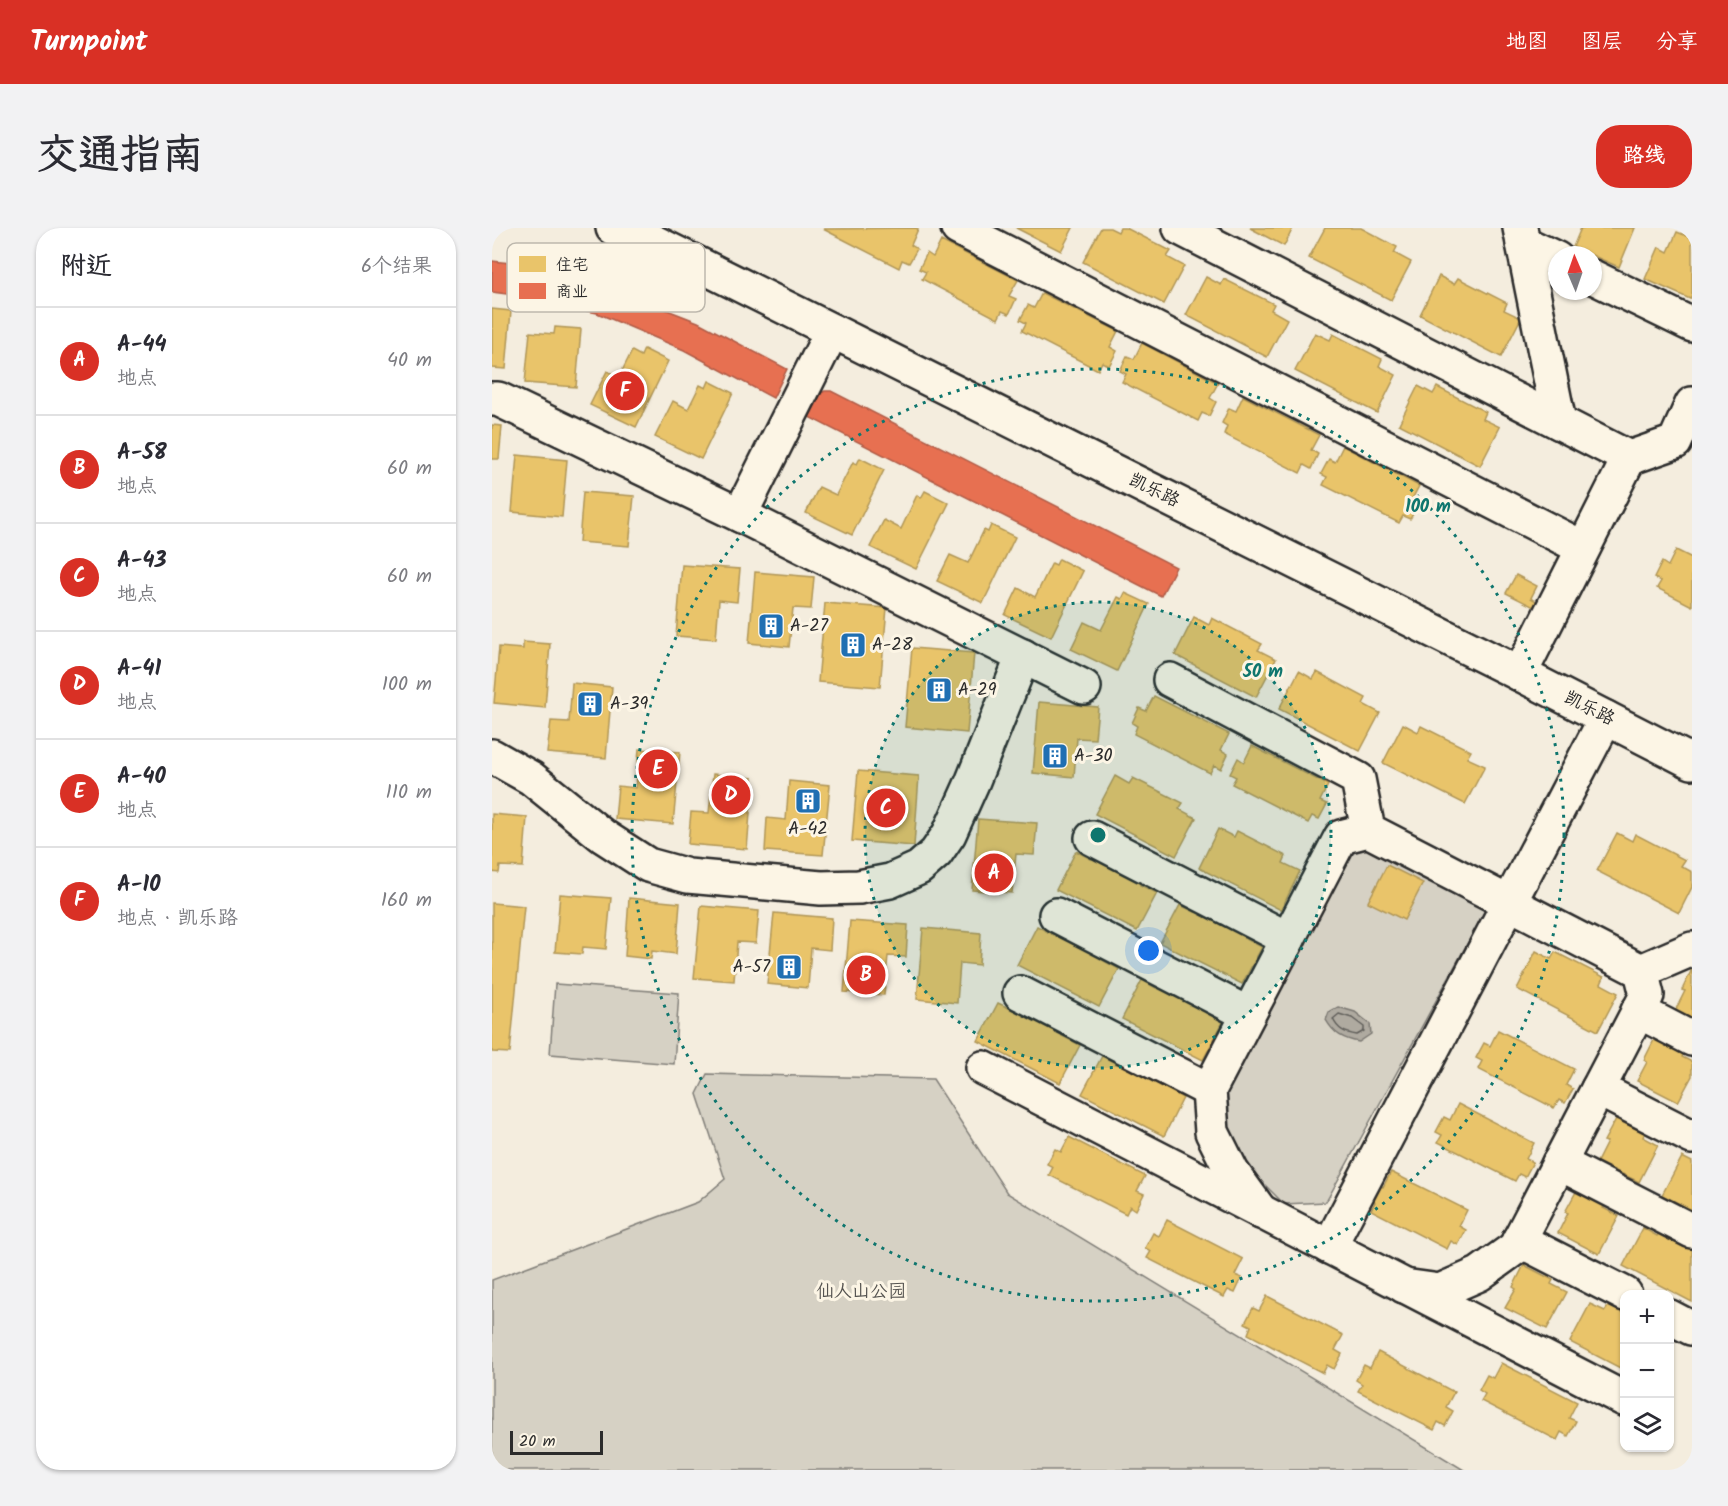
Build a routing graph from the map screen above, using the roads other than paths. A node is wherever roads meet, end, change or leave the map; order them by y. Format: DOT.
graph roads {
  1 [pos="614,228"];
  2 [pos="958,228"];
  3 [pos="1180,228"];
  4 [pos="1522,235"];
  5 [pos="656,243"];
  6 [pos="1548,253"];
  7 [pos="705,267"];
  8 [pos="1602,281"];
  9 [pos="1692,325"];
  10 [pos="831,330"];
  11 [pos="492,399"];
  12 [pos="1692,404"];
  13 [pos="1559,422"];
  14 [pos="1629,458"];
  15 [pos="740,515"];
  16 [pos="1583,548"];
  17 [pos="1023,656"];
  18 [pos="1520,674"];
  19 [pos="1170,680"];
  20 [pos="1084,687"];
  21 [pos="1605,718"];
  22 [pos="492,756"];
  23 [pos="1692,762"];
  24 [pos="1368,830"];
  25 [pos="1092,838"];
  26 [pos="1509,903"];
  27 [pos="1056,915"];
  28 [pos="1288,939"];
  29 [pos="1692,949"];
  30 [pos="1641,971"];
  31 [pos="1020,993"];
  32 [pos="1638,1011"];
  33 [pos="1248,1014"];
  34 [pos="1692,1039"];
  35 [pos="983,1068"];
  36 [pos="1598,1089"];
  37 [pos="1209,1090"];
  38 [pos="1692,1137"];
  39 [pos="1559,1163"];
  40 [pos="1261,1212"];
  41 [pos="1692,1231"];
  42 [pos="1519,1240"];
  43 [pos="1329,1247"];
  44 [pos="1404,1286"];
  45 [pos="1620,1291"];
  46 [pos="1622,1398"];
  1 -- 5 [label="street, 凯乐路"];
  2 -- 16 [label="street"];
  3 -- 13 [label="street"];
  4 -- 6 [label="street"];
  4 -- 13 [label="street"];
  7 -- 10 [label="street, 凯乐路"];
  8 -- 9 [label="street"];
  10 -- 15 [label="street"];
  10 -- 18 [label="street, 凯乐路"];
  11 -- 15 [label="street"];
  12 -- 14 [label="street"];
  13 -- 14 [label="street"];
  14 -- 16 [label="street"];
  15 -- 17 [label="street"];
  16 -- 18 [label="street"];
  17 -- 20 [label="street"];
  17 -- 22 [label="street"];
  18 -- 21 [label="street, 凯乐路"];
  19 -- 24 [label="street"];
  21 -- 23 [label="street, 凯乐路"];
  21 -- 26 [label="street"];
  24 -- 26 [label="street"];
  24 -- 28 [label="street"];
  25 -- 28 [label="street"];
  26 -- 30 [label="street"];
  26 -- 43 [label="street"];
  27 -- 33 [label="street"];
  28 -- 33 [label="street"];
  29 -- 30 [label="street"];
  30 -- 32 [label="street"];
  31 -- 37 [label="street"];
  32 -- 34 [label="street"];
  32 -- 36 [label="street"];
  33 -- 37 [label="street"];
  35 -- 40 [label="street"];
  36 -- 38 [label="street"];
  36 -- 39 [label="street"];
  37 -- 40 [label="street"];
  39 -- 41 [label="street"];
  39 -- 42 [label="street"];
  40 -- 43 [label="street"];
  42 -- 44 [label="street"];
  42 -- 45 [label="street"];
  43 -- 44 [label="street"];
  44 -- 46 [label="street"];
}
